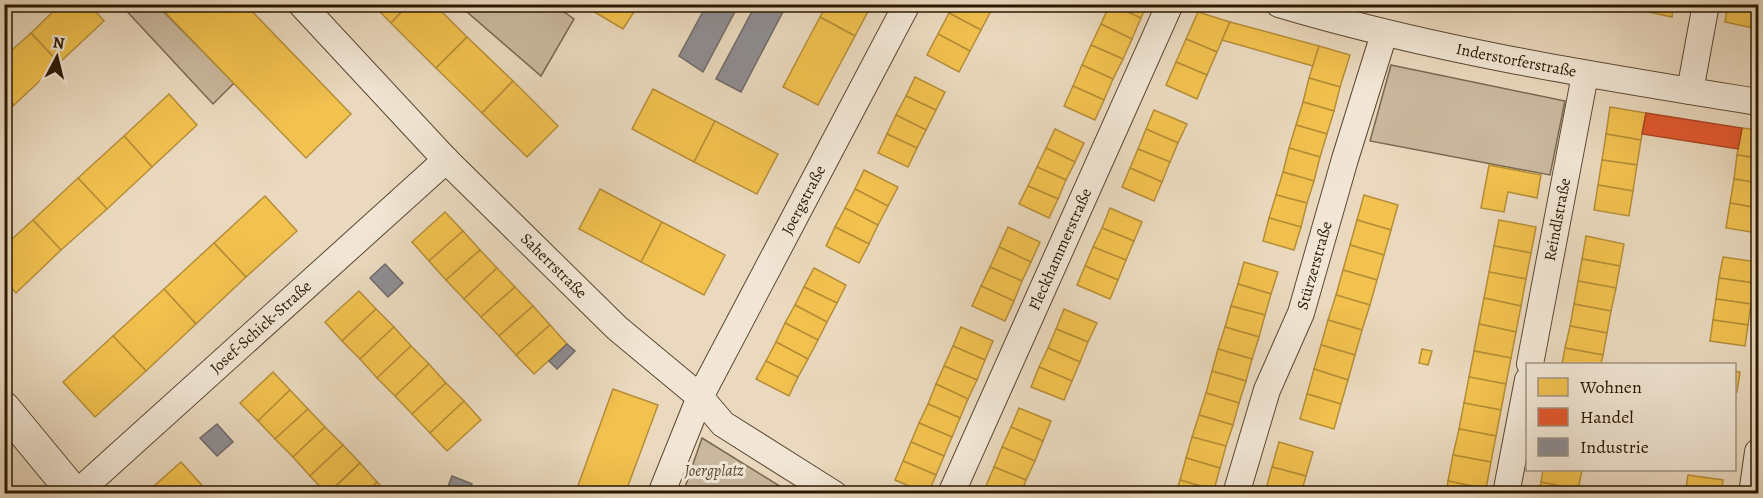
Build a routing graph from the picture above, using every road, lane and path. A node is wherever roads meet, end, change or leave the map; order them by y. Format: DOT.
graph roads {
  1 [pos="301,4"];
  2 [pos="908,4"];
  3 [pos="1170,4"];
  4 [pos="1279,4"];
  5 [pos="1706,4"];
  6 [pos="1384,34"];
  7 [pos="1586,75"];
  8 [pos="1690,91"];
  9 [pos="1758,102"];
  10 [pos="446,160"];
  11 [pos="1530,363"];
  12 [pos="1526,385"];
  13 [pos="700,397"];
  14 [pos="4,408"];
  15 [pos="1758,452"];
  16 [pos="76,494"];
  17 [pos="661,494"];
  18 [pos="834,494"];
  19 [pos="951,494"];
  20 [pos="1236,494"];
  21 [pos="1506,494"];
  22 [pos="1752,494"];
  1 -- 10 [label="street, Saherrstraße"];
  2 -- 13 [label="street, Joergstraße"];
  3 -- 19 [label="street, Fleckhammerstraße"];
  4 -- 6 [label="street, Inderstorferstraße"];
  5 -- 8 [label="street"];
  6 -- 7 [label="street, Inderstorferstraße"];
  6 -- 20 [label="street, Stürzerstraße"];
  7 -- 8 [label="street, Inderstorferstraße"];
  7 -- 11 [label="street, Reindlstraße"];
  8 -- 9 [label="street, Inderstorferstraße"];
  10 -- 13 [label="street, Saherrstraße"];
  10 -- 16 [label="street, Josef-Schick-Straße"];
  12 -- 21 [label="street"];
  13 -- 17 [label="street, Joergstraße"];
  13 -- 18 [label="street, Saherrstraße"];
  14 -- 16 [label="street"];
  15 -- 22 [label="street"];
}
